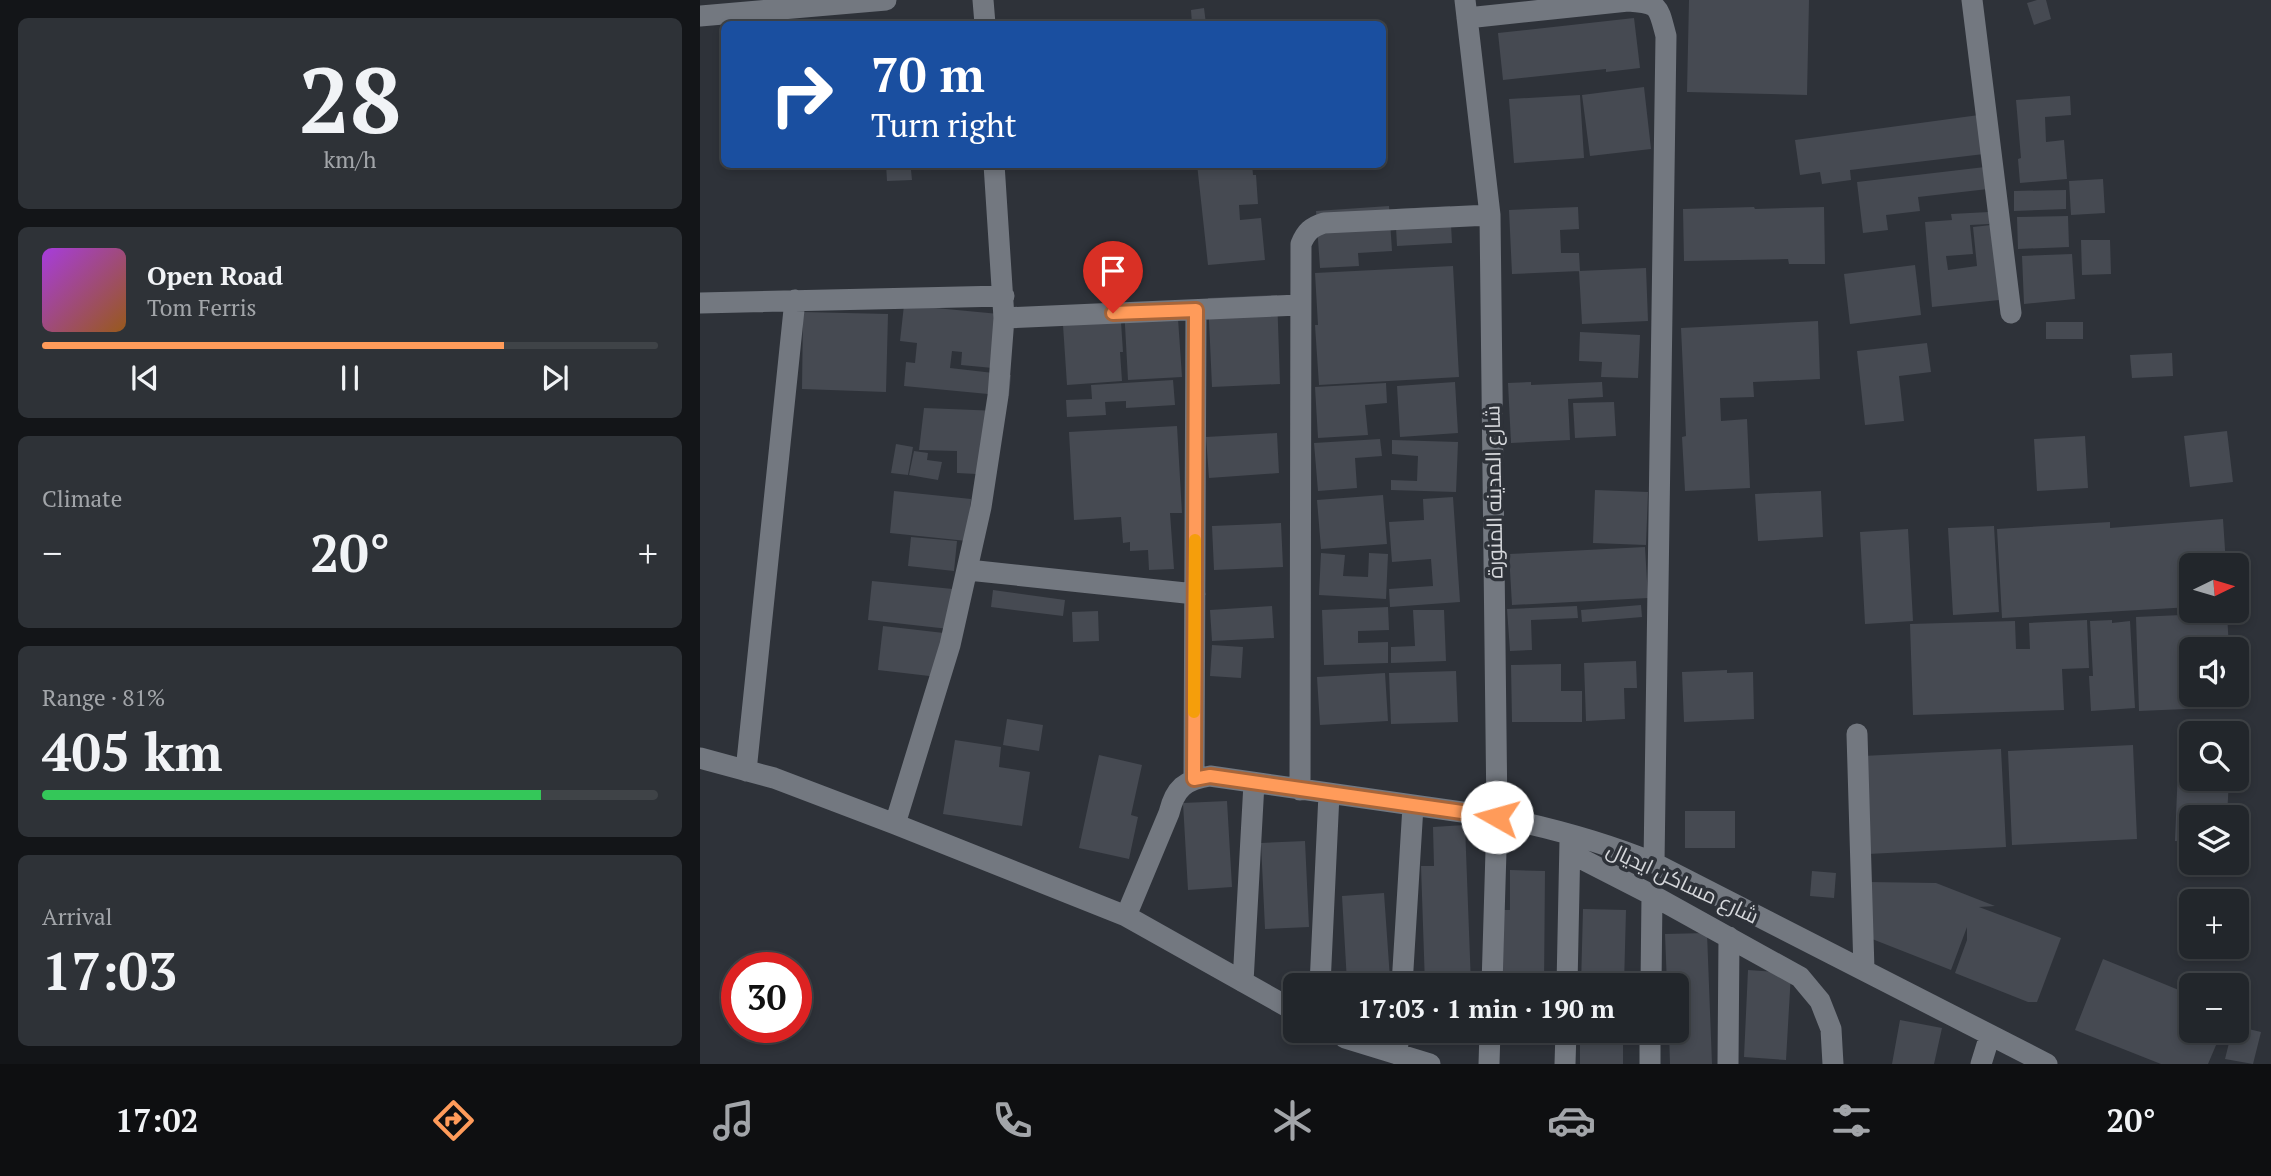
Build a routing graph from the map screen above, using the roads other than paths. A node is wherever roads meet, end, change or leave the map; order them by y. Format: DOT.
graph roads {
  1 [pos="886,0"];
  2 [pos="983,0"];
  3 [pos="1972,0"];
  4 [pos="1466,9"];
  5 [pos="700,16"];
  6 [pos="985,21"];
  7 [pos="995,168"];
  8 [pos="1490,215"];
  9 [pos="795,300"];
  10 [pos="700,303"];
  11 [pos="1299,306"];
  12 [pos="1004,307"];
  13 [pos="1196,310"];
  14 [pos="2011,313"];
  15 [pos="968,570"];
  16 [pos="1195,594"];
  17 [pos="1857,734"];
  18 [pos="700,758"];
  19 [pos="746,771"];
  20 [pos="1194,779"];
  21 [pos="1254,783"];
  22 [pos="1300,790"];
  23 [pos="1329,794"];
  24 [pos="1412,806"];
  25 [pos="1497,817"];
  26 [pos="895,824"];
  27 [pos="1570,843"];
  28 [pos="1654,863"];
  29 [pos="1652,895"];
  30 [pos="1126,916"];
  31 [pos="1729,937"];
  32 [pos="1864,970"];
  33 [pos="1321,973"];
  34 [pos="1403,973"];
  35 [pos="1492,973"];
  36 [pos="1567,973"];
  37 [pos="1651,973"];
  38 [pos="1243,982"];
  39 [pos="1283,1004"];
  40 [pos="1990,1035"];
  41 [pos="1357,1043"];
  42 [pos="1490,1043"];
  43 [pos="1566,1043"];
  44 [pos="1650,1043"];
  45 [pos="1394,1059"];
  46 [pos="1430,1064"];
  47 [pos="1489,1064"];
  48 [pos="1565,1064"];
  49 [pos="1650,1064"];
  50 [pos="1728,1064"];
  51 [pos="1833,1064"];
  52 [pos="1981,1064"];
  53 [pos="2047,1064"];
  1 -- 5 [label="street"];
  2 -- 6 [label="street"];
  3 -- 14 [label="street"];
  4 -- 8 [label="street, شارع المدينه المنورة"];
  4 -- 28 [label="street"];
  7 -- 12 [label="street"];
  8 -- 11 [label="street"];
  8 -- 25 [label="street, شارع المدينه المنورة"];
  9 -- 10 [label="street"];
  9 -- 12 [label="street"];
  9 -- 19 [label="street"];
  11 -- 13 [label="street"];
  11 -- 22 [label="street"];
  12 -- 13 [label="street"];
  12 -- 15 [label="street"];
  13 -- 16 [label="street"];
  15 -- 16 [label="street"];
  15 -- 26 [label="street"];
  16 -- 20 [label="street"];
  17 -- 32 [label="street"];
  18 -- 19 [label="street"];
  19 -- 26 [label="street"];
  20 -- 21 [label="street, شارع مساكن ايديال"];
  20 -- 30 [label="street"];
  21 -- 22 [label="street, شارع مساكن ايديال"];
  21 -- 38 [label="street"];
  22 -- 23 [label="street, شارع مساكن ايديال"];
  23 -- 24 [label="street, شارع مساكن ايديال"];
  23 -- 33 [label="street"];
  24 -- 25 [label="street, شارع مساكن ايديال"];
  24 -- 34 [label="street"];
  25 -- 27 [label="street, شارع مساكن ايديال"];
  25 -- 35 [label="street, شارع المدينه المنورة"];
  26 -- 30 [label="street"];
  27 -- 28 [label="street, شارع مساكن ايديال"];
  27 -- 29 [label="street"];
  27 -- 36 [label="street"];
  28 -- 32 [label="street, شارع مساكن ايديال"];
  29 -- 31 [label="street"];
  29 -- 37 [label="street"];
  30 -- 38 [label="street"];
  31 -- 50 [label="street"];
  31 -- 51 [label="street"];
  32 -- 40 [label="street, شارع مساكن ايديال"];
  38 -- 39 [label="street"];
  40 -- 52 [label="street"];
  40 -- 53 [label="street, شارع مساكن ايديال"];
  41 -- 45 [label="street"];
  42 -- 47 [label="street"];
  43 -- 48 [label="street"];
  44 -- 49 [label="street"];
  45 -- 46 [label="street"];
}
